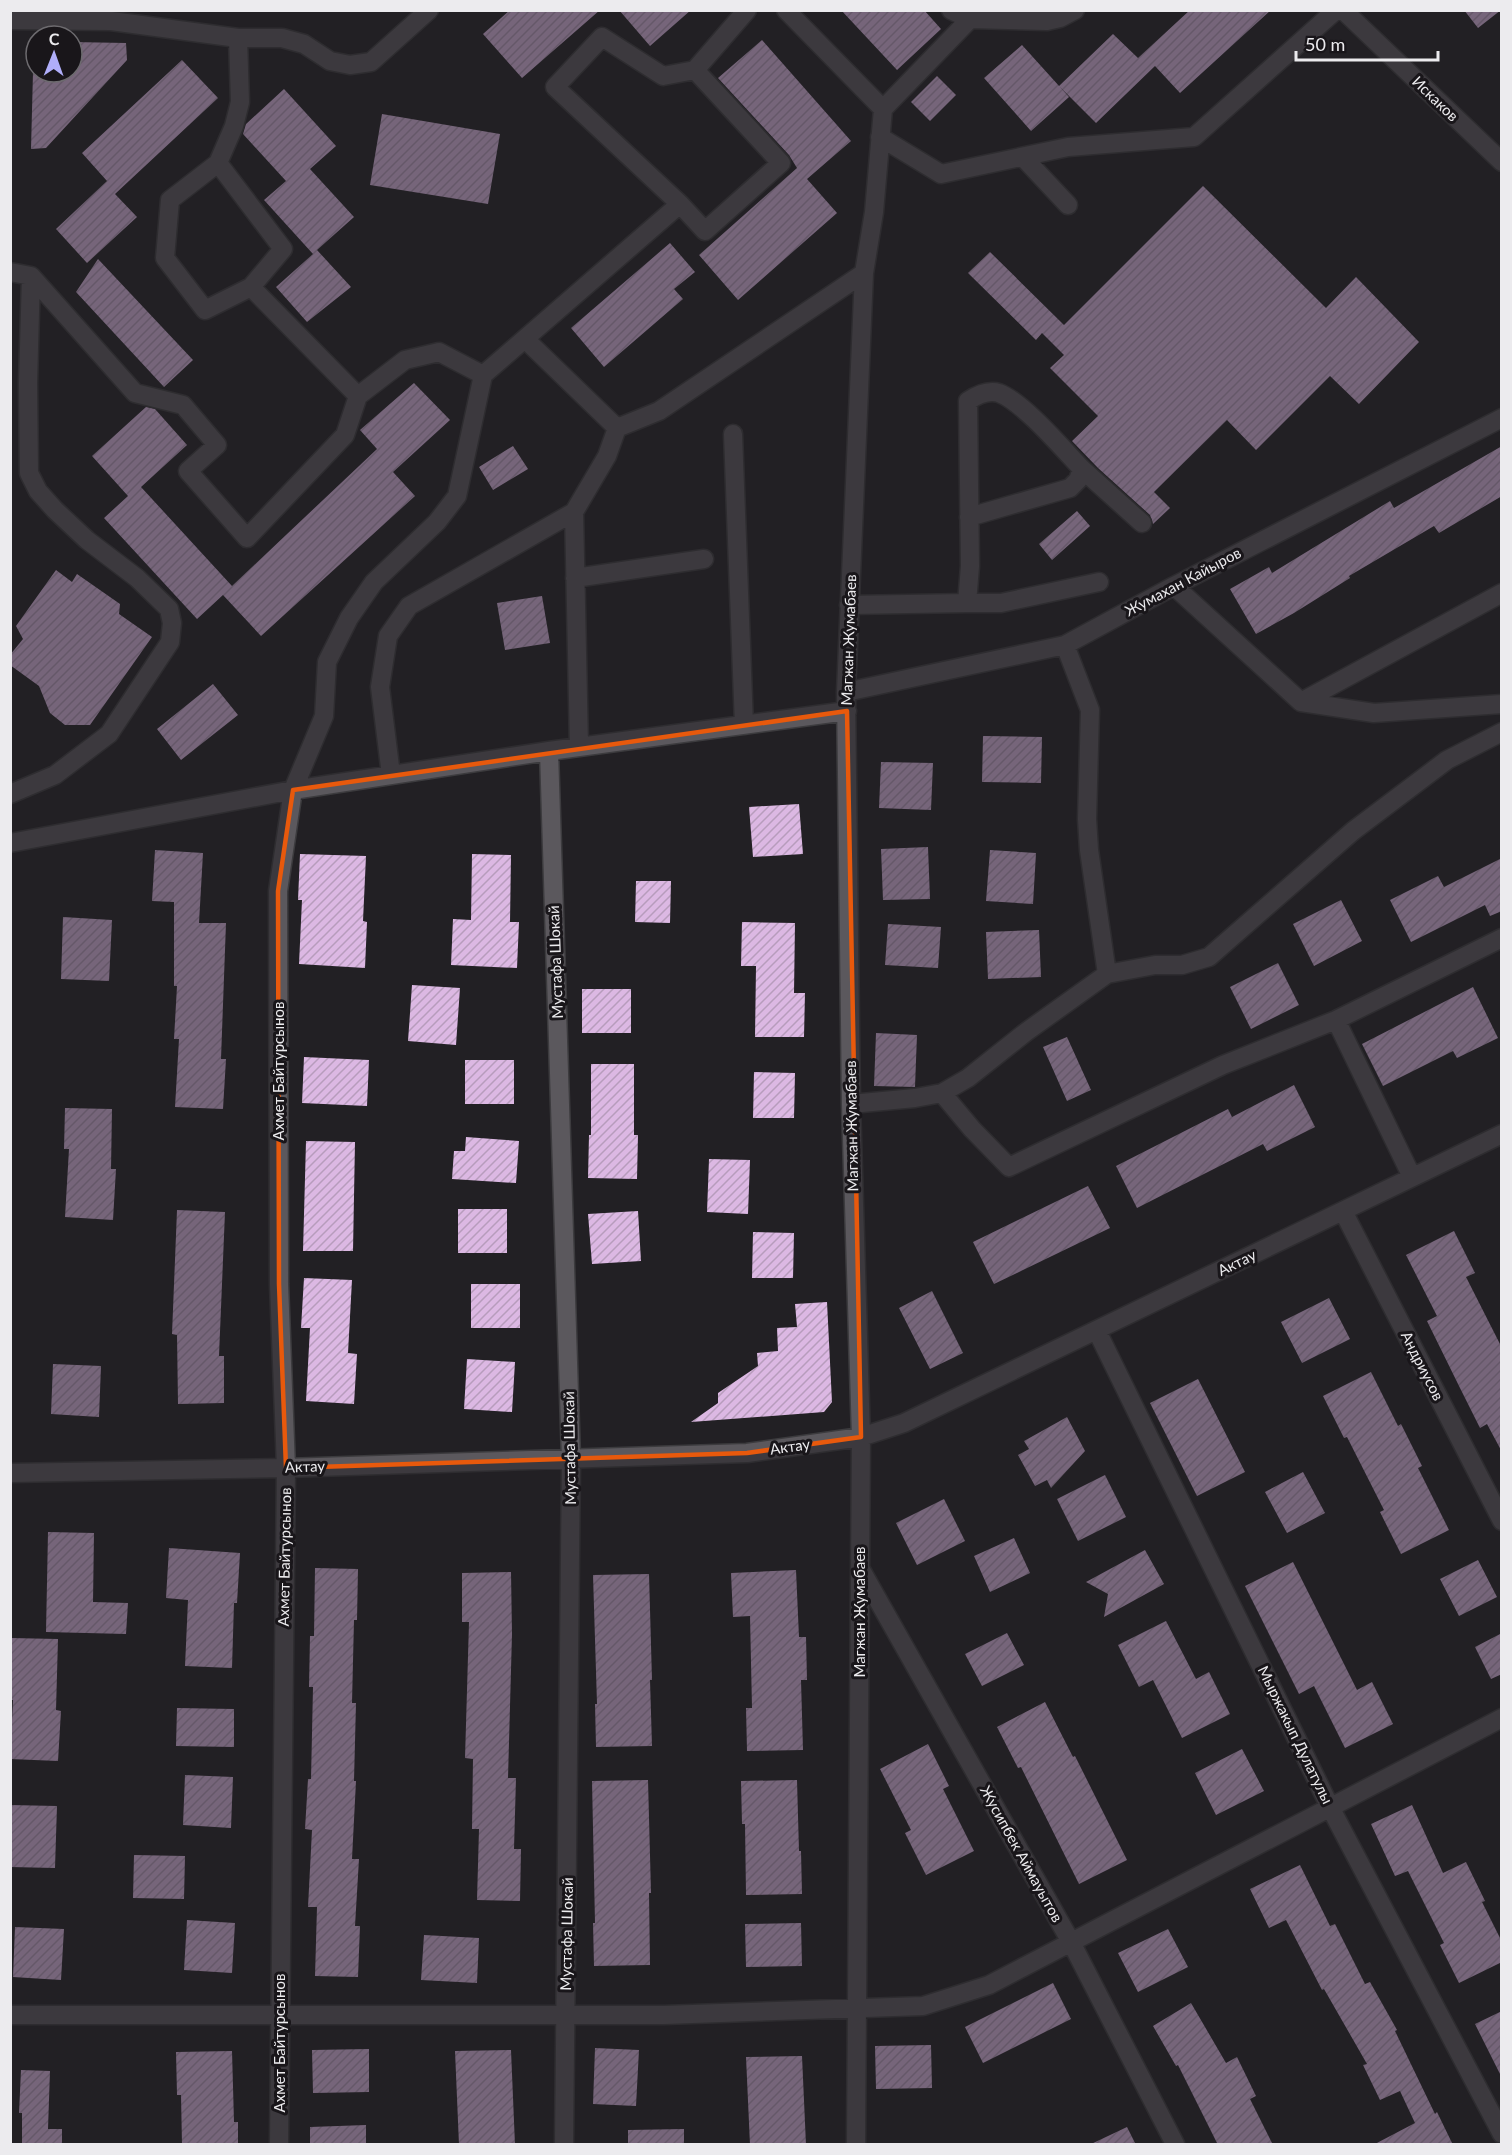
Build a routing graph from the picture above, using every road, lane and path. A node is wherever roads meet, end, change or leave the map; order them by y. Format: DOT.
graph roads {
  1 [pos="429,10"];
  2 [pos="747,10"];
  3 [pos="786,10"];
  4 [pos="951,10"];
  5 [pos="1075,10"];
  6 [pos="1336,10"];
  7 [pos="1343,10"];
  8 [pos="970,19"];
  9 [pos="10,20"];
  10 [pos="238,38"];
  11 [pos="695,70"];
  12 [pos="884,109"];
  13 [pos="880,137"];
  14 [pos="1023,157"];
  15 [pos="1502,162"];
  16 [pos="218,163"];
  17 [pos="680,204"];
  18 [pos="1068,205"];
  19 [pos="10,272"];
  20 [pos="864,273"];
  21 [pos="31,276"];
  22 [pos="251,287"];
  23 [pos="525,339"];
  24 [pos="483,375"];
  25 [pos="358,396"];
  26 [pos="1502,418"];
  27 [pos="617,429"];
  28 [pos="733,434"];
  29 [pos="1082,469"];
  30 [pos="574,512"];
  31 [pos="969,517"];
  32 [pos="1142,523"];
  33 [pos="704,559"];
  34 [pos="575,578"];
  35 [pos="1100,582"];
  36 [pos="1174,585"];
  37 [pos="1502,593"];
  38 [pos="967,603"];
  39 [pos="849,605"];
  40 [pos="1065,645"];
  41 [pos="846,692"];
  42 [pos="1301,702"];
  43 [pos="1502,704"];
  44 [pos="847,711"];
  45 [pos="744,725"];
  46 [pos="1502,732"];
  47 [pos="579,747"];
  48 [pos="549,751"];
  49 [pos="391,775"];
  50 [pos="293,790"];
  51 [pos="10,794"];
  52 [pos="10,843"];
  53 [pos="1502,938"];
  54 [pos="1107,974"];
  55 [pos="1336,1020"];
  56 [pos="942,1093"];
  57 [pos="851,1104"];
  58 [pos="1502,1134"];
  59 [pos="1412,1178"];
  60 [pos="1343,1211"];
  61 [pos="1097,1331"];
  62 [pos="861,1437"];
  63 [pos="571,1459"];
  64 [pos="286,1468"];
  65 [pos="10,1473"];
  66 [pos="1502,1521"];
  67 [pos="860,1568"];
  68 [pos="1502,1718"];
  69 [pos="1330,1807"];
  70 [pos="1071,1942"];
  71 [pos="857,2008"];
  72 [pos="10,2015"];
  73 [pos="280,2016"];
  74 [pos="566,2016"];
  75 [pos="1502,2134"];
  76 [pos="279,2145"];
  77 [pos="564,2145"];
  78 [pos="856,2145"];
  79 [pos="1175,2145"];
  1 -- 10 [label="street"];
  2 -- 11 [label="street"];
  3 -- 12 [label="street"];
  4 -- 8 [label="street"];
  5 -- 8 [label="street"];
  6 -- 14 [label="street"];
  7 -- 15 [label="street, Искаков"];
  8 -- 12 [label="street"];
  9 -- 10 [label="street"];
  10 -- 16 [label="street"];
  11 -- 17 [label="street"];
  11 -- 17 [label="street"];
  12 -- 13 [label="street, Магжан Жумабаев"];
  13 -- 14 [label="street"];
  13 -- 20 [label="street, Магжан Жумабаев"];
  14 -- 18 [label="street"];
  16 -- 22 [label="street"];
  16 -- 22 [label="street"];
  17 -- 23 [label="street"];
  19 -- 21 [label="street"];
  20 -- 27 [label="street"];
  20 -- 39 [label="street, Магжан Жумабаев"];
  21 -- 25 [label="street"];
  21 -- 51 [label="street"];
  22 -- 25 [label="street"];
  23 -- 24 [label="street"];
  23 -- 27 [label="street"];
  24 -- 25 [label="street"];
  24 -- 50 [label="street, Ахмет Байтурсынов"];
  26 -- 36 [label="street, Жумахан Кайыров"];
  27 -- 30 [label="street"];
  28 -- 45 [label="street"];
  29 -- 31 [label="street"];
  29 -- 31 [label="street"];
  29 -- 32 [label="street"];
  30 -- 34 [label="street"];
  30 -- 49 [label="street"];
  31 -- 38 [label="street"];
  33 -- 34 [label="street"];
  34 -- 47 [label="street"];
  35 -- 38 [label="street"];
  36 -- 40 [label="street, Жумахан Кайыров"];
  36 -- 42 [label="street"];
  37 -- 42 [label="street"];
  38 -- 39 [label="street"];
  39 -- 41 [label="street, Магжан Жумабаев"];
  40 -- 41 [label="street, Жумахан Кайыров"];
  40 -- 54 [label="street"];
  41 -- 44 [label="street, Магжан Жумабаев"];
  42 -- 43 [label="street"];
  44 -- 45 [label="street"];
  44 -- 57 [label="street, Магжан Жумабаев"];
  45 -- 47 [label="street"];
  46 -- 54 [label="street"];
  47 -- 48 [label="street"];
  48 -- 49 [label="street"];
  48 -- 63 [label="street, Мустафа Шокай"];
  49 -- 50 [label="street"];
  50 -- 52 [label="street"];
  50 -- 64 [label="street, Ахмет Байтурсынов"];
  53 -- 55 [label="street"];
  54 -- 56 [label="street"];
  55 -- 56 [label="street"];
  55 -- 59 [label="street"];
  56 -- 57 [label="street"];
  57 -- 62 [label="street, Магжан Жумабаев"];
  58 -- 59 [label="street, Актау"];
  59 -- 60 [label="street, Актау"];
  60 -- 61 [label="street, Актау"];
  60 -- 66 [label="street, Андриусов"];
  61 -- 62 [label="street, Актау"];
  61 -- 69 [label="street, Мыржакып Дулатулы"];
  62 -- 63 [label="street, Актау"];
  62 -- 67 [label="street, Магжан Жумабаев"];
  63 -- 64 [label="street, Актау"];
  63 -- 74 [label="street, Мустафа Шокай"];
  64 -- 65 [label="street, Актау"];
  64 -- 73 [label="street, Ахмет Байтурсынов"];
  67 -- 70 [label="street, Жусипбек Аймауытов"];
  67 -- 71 [label="street, Магжан Жумабаев"];
  68 -- 69 [label="street"];
  69 -- 70 [label="street"];
  69 -- 75 [label="street, Мыржакып Дулатулы"];
  70 -- 71 [label="street"];
  70 -- 79 [label="street, Жусипбек Аймауытов"];
  71 -- 74 [label="street"];
  71 -- 78 [label="street, Магжан Жумабаев"];
  72 -- 73 [label="street"];
  73 -- 74 [label="street"];
  73 -- 76 [label="street, Ахмет Байтурсынов"];
  74 -- 77 [label="street, Мустафа Шокай"];
}
